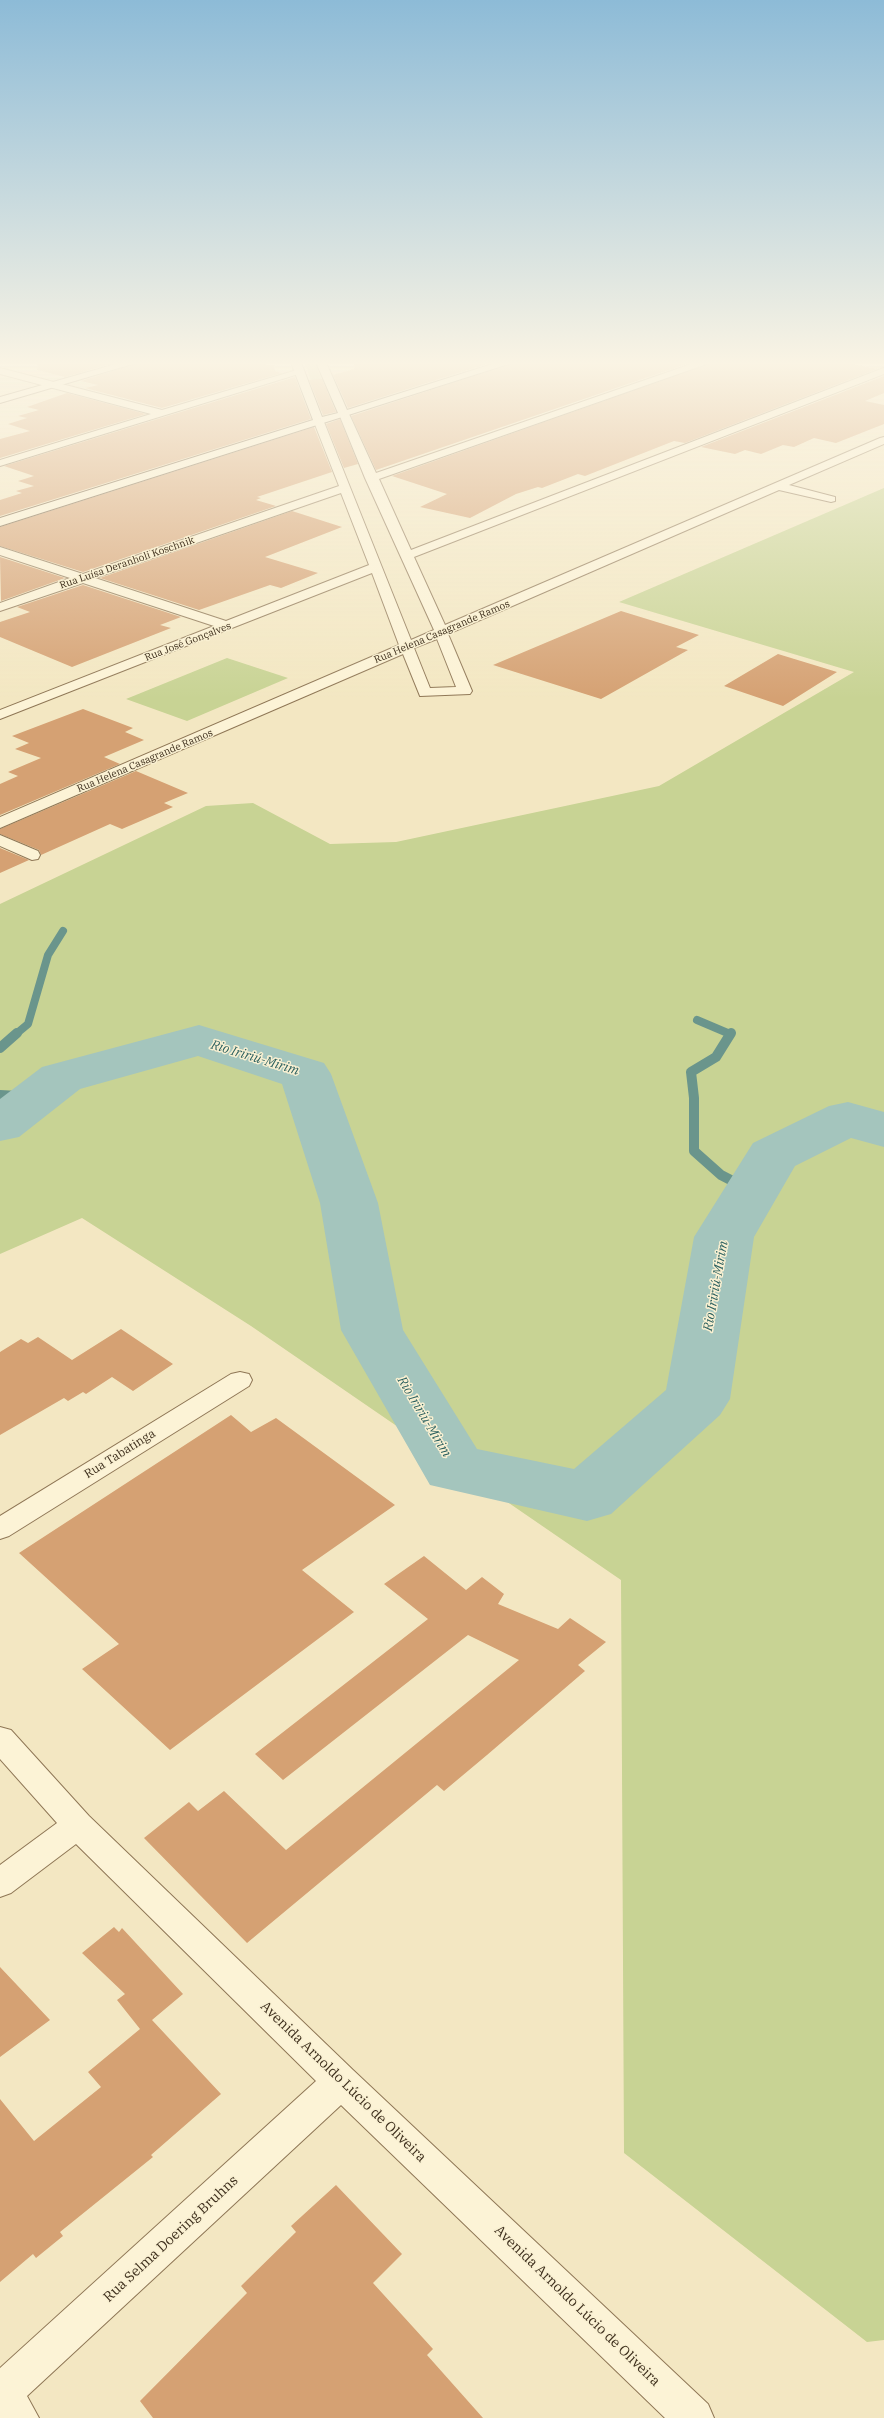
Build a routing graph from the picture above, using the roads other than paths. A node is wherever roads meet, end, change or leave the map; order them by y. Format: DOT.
graph roads {
  1 [pos="157,473"];
  2 [pos="338,473"];
  3 [pos="369,473"];
  4 [pos="386,473"];
  5 [pos="621,473"];
  6 [pos="808,473"];
  7 [pos="371,478"];
  8 [pos="778,486"];
  9 [pos="344,488"];
  10 [pos="831,499"];
  11 [pos="0,522"];
  12 [pos="0,550"];
  13 [pos="406,556"];
  14 [pos="376,567"];
  15 [pos="83,578"];
  16 [pos="0,607"];
  17 [pos="227,626"];
  18 [pos="441,632"];
  19 [pos="407,647"];
  20 [pos="0,715"];
  21 [pos="0,823"];
  22 [pos="0,840"];
  23 [pos="32,855"];
  24 [pos="240,1380"];
  25 [pos="0,1529"];
  26 [pos="0,1738"];
  27 [pos="78,1825"];
  28 [pos="0,1883"];
  29 [pos="341,2082"];
  30 [pos="7,2403"];
  31 [pos="694,2418"];
  1 -- 11 [label="street"];
  2 -- 9 [label="street"];
  3 -- 7 [label="street"];
  4 -- 7 [label="street"];
  5 -- 13 [label="street"];
  6 -- 8 [label="street, Rua Helena Casagrande Ramos"];
  7 -- 13 [label="street"];
  8 -- 10 [label="street"];
  8 -- 18 [label="street, Rua Helena Casagrande Ramos"];
  9 -- 14 [label="street"];
  9 -- 15 [label="street, Rua Luísa Deranholi Koschnik"];
  12 -- 15 [label="street"];
  13 -- 18 [label="street"];
  14 -- 17 [label="street, Rua José Gonçalves"];
  14 -- 19 [label="street"];
  15 -- 16 [label="street, Rua Luísa Deranholi Koschnik"];
  15 -- 17 [label="street"];
  17 -- 20 [label="street, Rua José Gonçalves"];
  18 -- 19 [label="street, Rua Helena Casagrande Ramos"];
  18 -- 19 [label="street"];
  19 -- 21 [label="street, Rua Helena Casagrande Ramos"];
  22 -- 23 [label="street"];
  24 -- 25 [label="street, Rua Tabatinga"];
  26 -- 27 [label="street, Avenida Arnoldo Lúcio de Oliveira"];
  27 -- 28 [label="street"];
  27 -- 29 [label="street, Avenida Arnoldo Lúcio de Oliveira"];
  29 -- 30 [label="street, Rua Selma Doering Bruhns"];
  29 -- 31 [label="street, Avenida Arnoldo Lúcio de Oliveira"];
}
